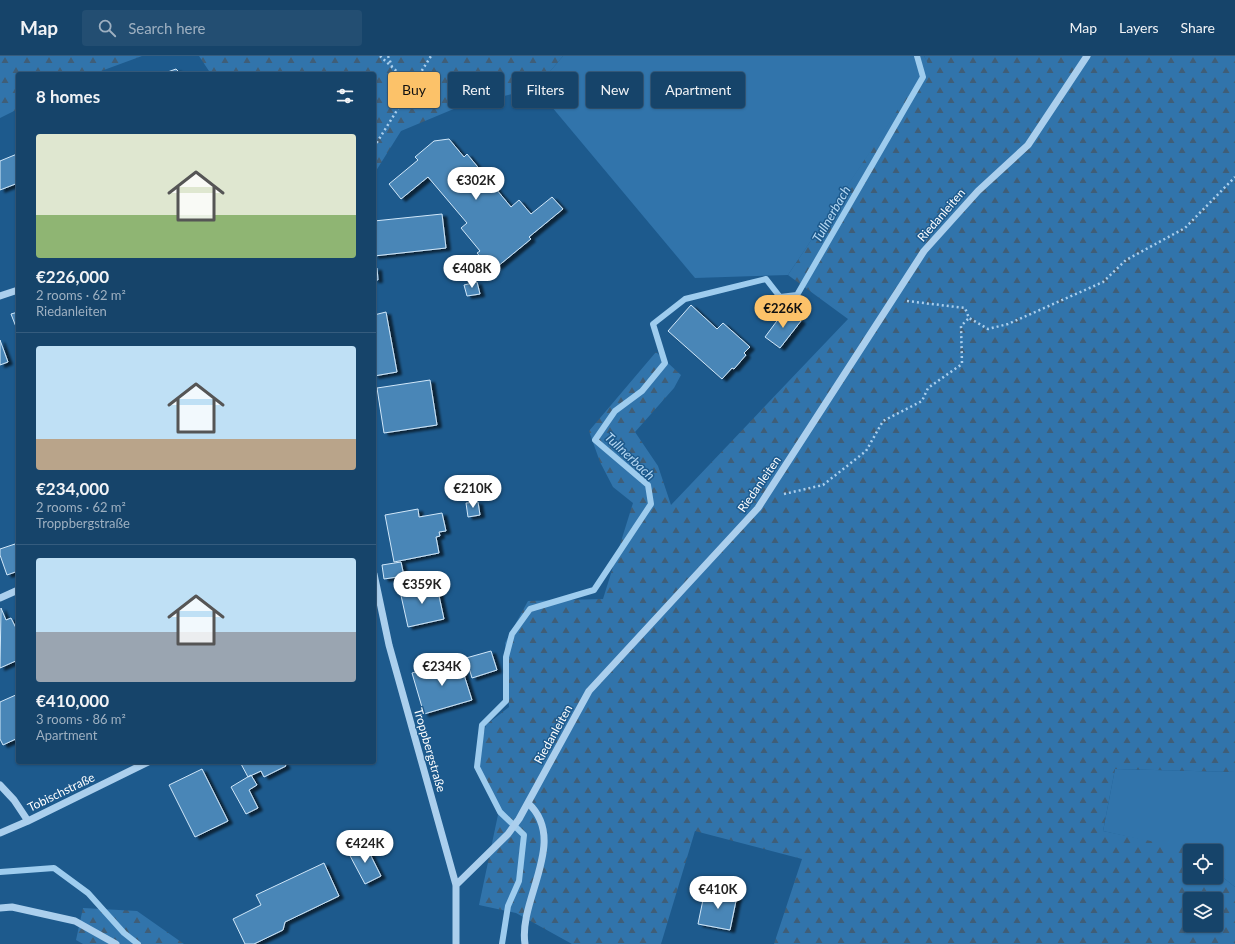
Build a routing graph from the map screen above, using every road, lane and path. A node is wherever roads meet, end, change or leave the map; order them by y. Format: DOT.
graph roads {
  1 [pos="380,56"];
  2 [pos="388,56"];
  3 [pos="431,56"];
  4 [pos="1087,56"];
  5 [pos="392,66"];
  6 [pos="397,72"];
  7 [pos="421,72"];
  8 [pos="398,108"];
  9 [pos="376,144"];
  10 [pos="1235,177"];
  11 [pos="16,291"];
  12 [pos="0,296"];
  13 [pos="894,300"];
  14 [pos="968,318"];
  15 [pos="764,499"];
  16 [pos="376,583"];
  17 [pos="16,591"];
  18 [pos="0,598"];
  19 [pos="144,764"];
  20 [pos="0,785"];
  21 [pos="528,803"];
  22 [pos="28,820"];
  23 [pos="0,833"];
  24 [pos="456,885"];
  25 [pos="0,908"];
  26 [pos="116,944"];
  27 [pos="456,944"];
  28 [pos="525,944"];
  1 -- 5 [label="path"];
  2 -- 5 [label="path"];
  3 -- 7 [label="path"];
  4 -- 13 [label="street, Riedanleiten"];
  5 -- 6 [label="path"];
  8 -- 9 [label="path"];
  10 -- 14 [label="path"];
  11 -- 12 [label="street"];
  13 -- 14 [label="path"];
  13 -- 15 [label="street, Riedanleiten"];
  14 -- 15 [label="path"];
  15 -- 21 [label="street, Riedanleiten"];
  16 -- 24 [label="street, Troppbergstraße"];
  17 -- 18 [label="street"];
  19 -- 22 [label="street, Tobischstraße"];
  20 -- 22 [label="street, Tobischstraße"];
  21 -- 24 [label="street, Riedanleiten"];
  21 -- 28 [label="street"];
  22 -- 23 [label="street, Tobischstraße"];
  24 -- 27 [label="street"];
  25 -- 26 [label="street"];
}
